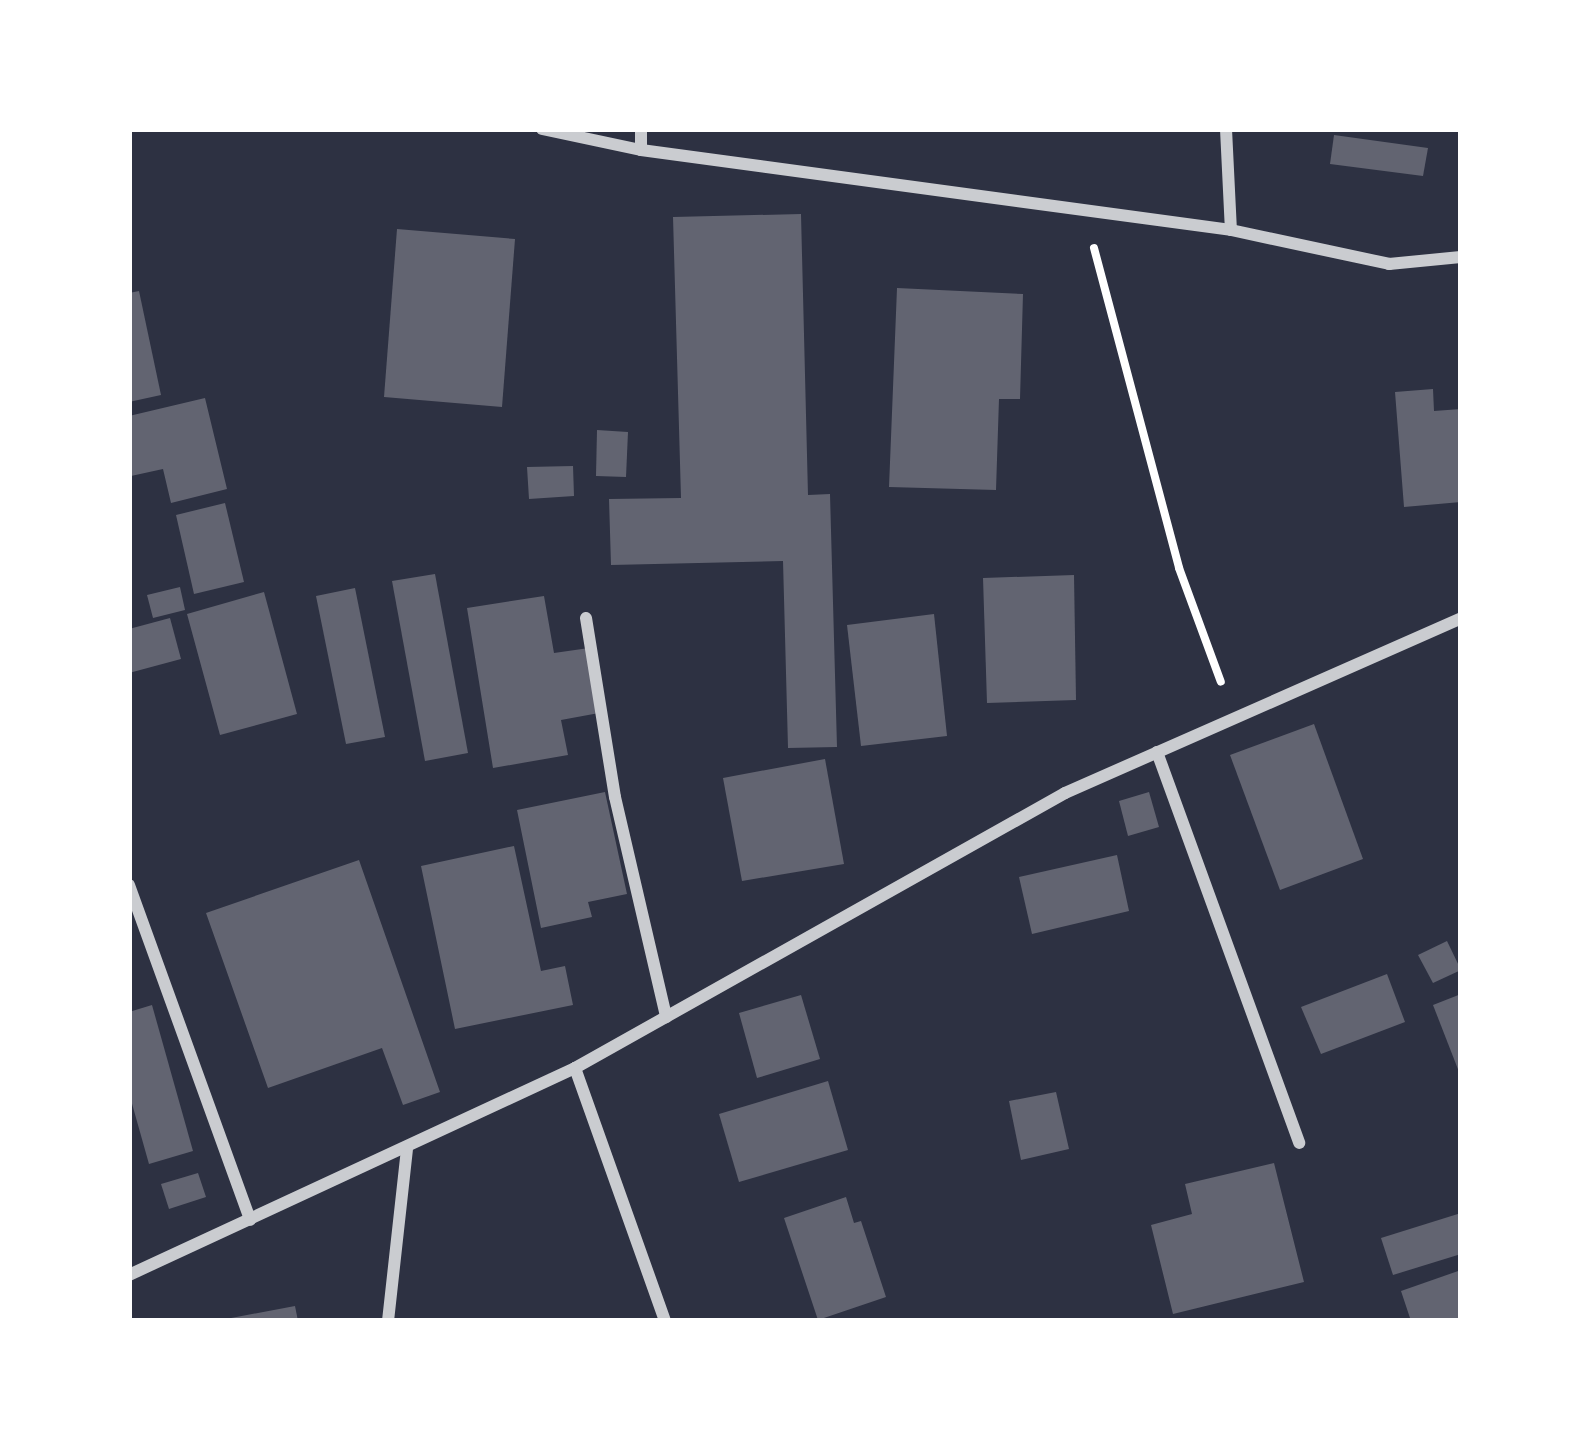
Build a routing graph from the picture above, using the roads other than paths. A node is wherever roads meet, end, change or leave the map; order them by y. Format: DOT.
graph roads {
  1 [pos="542,129"];
  2 [pos="641,129"];
  3 [pos="1226,129"];
  4 [pos="641,150"];
  5 [pos="1231,230"];
  6 [pos="1461,257"];
  7 [pos="586,618"];
  8 [pos="1461,618"];
  9 [pos="1157,752"];
  10 [pos="129,885"];
  11 [pos="666,1017"];
  12 [pos="574,1068"];
  13 [pos="1299,1143"];
  14 [pos="407,1150"];
  15 [pos="250,1220"];
  16 [pos="129,1275"];
  17 [pos="388,1321"];
  18 [pos="665,1321"];
  1 -- 4 [label="street"];
  2 -- 4 [label="street"];
  3 -- 5 [label="street"];
  4 -- 5 [label="street"];
  5 -- 6 [label="street"];
  7 -- 11 [label="street"];
  8 -- 9 [label="street"];
  9 -- 11 [label="street"];
  9 -- 13 [label="street"];
  10 -- 15 [label="street"];
  11 -- 12 [label="street"];
  12 -- 14 [label="street"];
  12 -- 18 [label="street"];
  14 -- 15 [label="street"];
  14 -- 17 [label="street"];
  15 -- 16 [label="street"];
}
